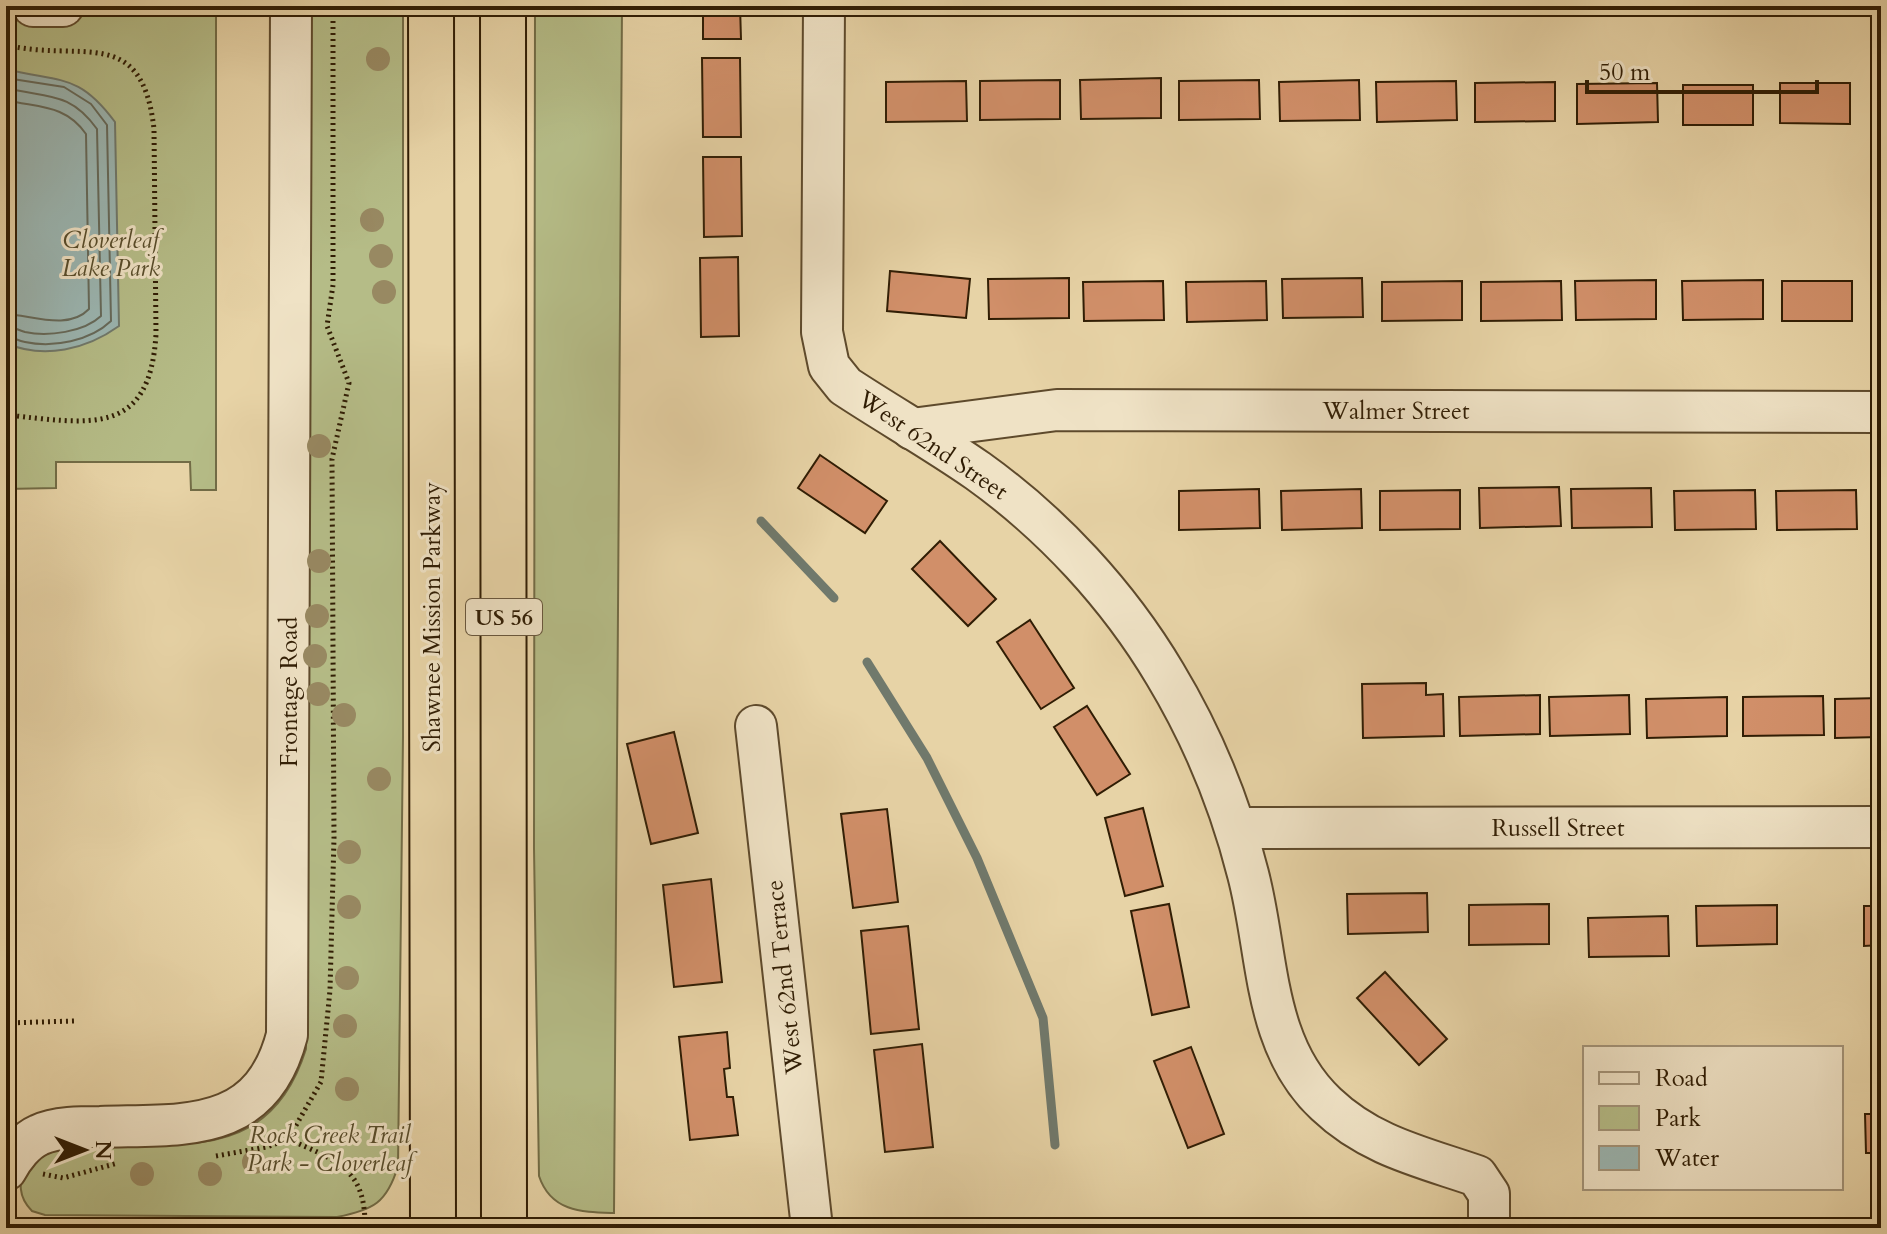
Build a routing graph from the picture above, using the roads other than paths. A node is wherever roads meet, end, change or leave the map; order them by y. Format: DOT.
graph roads {
  1 [pos="33,6"];
  2 [pos="63,6"];
  3 [pos="291,6"];
  4 [pos="431,6"];
  5 [pos="503,6"];
  6 [pos="824,6"];
  7 [pos="1881,412"];
  8 [pos="912,429"];
  9 [pos="756,726"];
  10 [pos="1881,827"];
  11 [pos="1236,828"];
  12 [pos="6,1170"];
  13 [pos="433,1228"];
  14 [pos="504,1228"];
  15 [pos="812,1228"];
  16 [pos="1489,1228"];
  1 -- 2 [label="street"];
  3 -- 12 [label="street, Frontage Road"];
  4 -- 13 [label="highway, Shawnee Mission Parkway / US 56"];
  5 -- 14 [label="highway, US 56"];
  6 -- 8 [label="street, West 62nd Street"];
  7 -- 8 [label="street, Walmer Street"];
  8 -- 11 [label="street, West 62nd Street"];
  9 -- 15 [label="street, West 62nd Terrace"];
  10 -- 11 [label="street, Russell Street"];
  11 -- 16 [label="street, West 62nd Street"];
}
